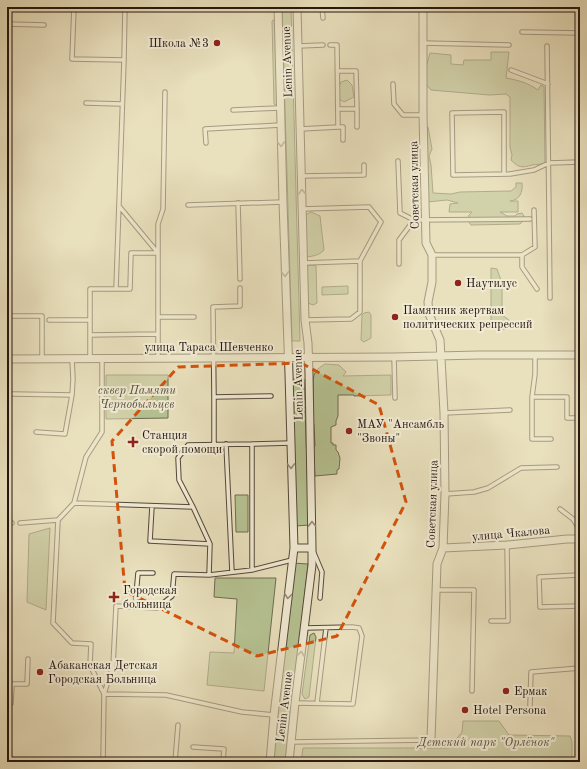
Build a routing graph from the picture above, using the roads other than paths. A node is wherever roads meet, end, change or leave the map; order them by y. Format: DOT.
graph roads {
  1 [pos="74,7"];
  2 [pos="125,7"];
  3 [pos="278,7"];
  4 [pos="297,7"];
  5 [pos="322,7"];
  6 [pos="423,7"];
  7 [pos="323,18"];
  8 [pos="7,24"];
  9 [pos="44,25"];
  10 [pos="522,32"];
  11 [pos="580,33"];
  12 [pos="423,43"];
  13 [pos="324,45"];
  14 [pos="330,45"];
  15 [pos="509,45"];
  16 [pos="298,46"];
  17 [pos="548,46"];
  18 [pos="124,60"];
  19 [pos="511,70"];
  20 [pos="338,71"];
  21 [pos="393,84"];
  22 [pos="548,84"];
  23 [pos="165,92"];
  24 [pos="86,103"];
  25 [pos="122,104"];
  26 [pos="280,108"];
  27 [pos="338,109"];
  28 [pos="357,109"];
  29 [pos="233,110"];
  30 [pos="423,115"];
  31 [pos="281,125"];
  32 [pos="357,126"];
  33 [pos="338,127"];
  34 [pos="300,129"];
  35 [pos="343,140"];
  36 [pos="206,143"];
  37 [pos="398,161"];
  38 [pos="580,162"];
  39 [pos="548,163"];
  40 [pos="364,165"];
  41 [pos="504,174"];
  42 [pos="302,176"];
  43 [pos="283,202"];
  44 [pos="238,203"];
  45 [pos="188,204"];
  46 [pos="119,206"];
  47 [pos="302,209"];
  48 [pos="534,210"];
  49 [pos="426,219"];
  50 [pos="530,219"];
  51 [pos="414,220"];
  52 [pos="158,253"];
  53 [pos="432,255"];
  54 [pos="522,255"];
  55 [pos="360,261"];
  56 [pos="304,263"];
  57 [pos="399,264"];
  58 [pos="240,279"];
  59 [pos="240,288"];
  60 [pos="116,289"];
  61 [pos="537,289"];
  62 [pos="550,298"];
  63 [pos="7,316"];
  64 [pos="194,317"];
  65 [pos="158,318"];
  66 [pos="49,320"];
  67 [pos="90,320"];
  68 [pos="305,320"];
  69 [pos="158,334"];
  70 [pos="90,335"];
  71 [pos="580,355"];
  72 [pos="440,356"];
  73 [pos="535,356"];
  74 [pos="289,357"];
  75 [pos="308,357"];
  76 [pos="394,357"];
  77 [pos="158,358"];
  78 [pos="214,358"];
  79 [pos="7,359"];
  80 [pos="42,359"];
  81 [pos="72,359"];
  82 [pos="90,359"];
  83 [pos="102,359"];
  84 [pos="13,394"];
  85 [pos="72,395"];
  86 [pos="272,396"];
  87 [pos="532,397"];
  88 [pos="214,398"];
  89 [pos="395,398"];
  90 [pos="510,410"];
  91 [pos="444,413"];
  92 [pos="577,418"];
  93 [pos="36,432"];
  94 [pos="551,439"];
  95 [pos="291,443"];
  96 [pos="214,444"];
  97 [pos="226,444"];
  98 [pos="252,444"];
  99 [pos="557,467"];
  100 [pos="445,494"];
  101 [pos="74,503"];
  102 [pos="152,506"];
  103 [pos="193,507"];
  104 [pos="560,509"];
  105 [pos="58,520"];
  106 [pos="12,523"];
  107 [pos="20,523"];
  108 [pos="7,524"];
  109 [pos="579,539"];
  110 [pos="210,544"];
  111 [pos="507,546"];
  112 [pos="294,548"];
  113 [pos="312,548"];
  114 [pos="443,548"];
  115 [pos="292,560"];
  116 [pos="252,570"];
  117 [pos="232,572"];
  118 [pos="153,573"];
  119 [pos="209,575"];
  120 [pos="579,575"];
  121 [pos="436,590"];
  122 [pos="320,598"];
  123 [pos="580,606"];
  124 [pos="135,607"];
  125 [pos="580,614"];
  126 [pos="491,621"];
  127 [pos="305,628"];
  128 [pos="326,628"];
  129 [pos="28,660"];
  130 [pos="90,665"];
  131 [pos="113,666"];
  132 [pos="580,668"];
  133 [pos="472,691"];
  134 [pos="104,694"];
  135 [pos="7,703"];
  136 [pos="295,703"];
  137 [pos="317,703"];
  138 [pos="530,706"];
  139 [pos="274,715"];
  140 [pos="178,725"];
  141 [pos="431,740"];
  142 [pos="291,742"];
  143 [pos="193,747"];
  144 [pos="580,755"];
  145 [pos="103,762"];
  146 [pos="175,762"];
  147 [pos="223,762"];
  148 [pos="270,762"];
  149 [pos="289,762"];
  150 [pos="580,762"];
  1 -- 18 [label="lane"];
  2 -- 18 [label="lane"];
  3 -- 26 [label="street, Lenin Avenue"];
  4 -- 16 [label="street, Lenin Avenue"];
  5 -- 7 [label="lane"];
  6 -- 12 [label="street, Советская улица"];
  8 -- 9 [label="lane"];
  10 -- 11 [label="lane"];
  12 -- 15 [label="lane"];
  12 -- 30 [label="street, Советская улица"];
  13 -- 16 [label="lane"];
  14 -- 20 [label="lane"];
  16 -- 34 [label="street, Lenin Avenue"];
  17 -- 22 [label="lane"];
  18 -- 25 [label="lane"];
  19 -- 22 [label="lane"];
  20 -- 27 [label="lane"];
  20 -- 28 [label="lane"];
  21 -- 30 [label="lane"];
  22 -- 39 [label="lane"];
  23 -- 52 [label="lane"];
  24 -- 25 [label="lane"];
  25 -- 46 [label="lane"];
  26 -- 29 [label="lane"];
  26 -- 31 [label="street, Lenin Avenue"];
  27 -- 28 [label="lane"];
  27 -- 33 [label="lane"];
  28 -- 32 [label="lane"];
  30 -- 49 [label="street, Советская улица"];
  31 -- 36 [label="lane"];
  31 -- 43 [label="street, Lenin Avenue, one-way"];
  33 -- 34 [label="lane"];
  33 -- 35 [label="lane"];
  34 -- 42 [label="street, Lenin Avenue"];
  37 -- 51 [label="lane"];
  38 -- 39 [label="lane"];
  39 -- 41 [label="lane"];
  39 -- 62 [label="lane"];
  40 -- 42 [label="lane"];
  41 -- 41 [label="lane"];
  47 -- 42 [label="street, Lenin Avenue, one-way"];
  43 -- 44 [label="lane"];
  43 -- 74 [label="street, Lenin Avenue, one-way"];
  44 -- 45 [label="lane"];
  44 -- 58 [label="lane"];
  46 -- 52 [label="lane"];
  46 -- 60 [label="lane"];
  47 -- 55 [label="lane"];
  47 -- 56 [label="street, Lenin Avenue"];
  48 -- 54 [label="lane"];
  49 -- 50 [label="lane"];
  49 -- 51 [label="lane"];
  49 -- 53 [label="street, Советская улица"];
  51 -- 57 [label="lane"];
  52 -- 60 [label="lane"];
  52 -- 65 [label="lane"];
  53 -- 54 [label="lane"];
  53 -- 72 [label="street, Советская улица"];
  54 -- 61 [label="lane"];
  55 -- 56 [label="lane"];
  55 -- 68 [label="lane"];
  56 -- 68 [label="street, Lenin Avenue"];
  59 -- 78 [label="lane"];
  60 -- 67 [label="lane"];
  63 -- 80 [label="lane"];
  64 -- 65 [label="lane"];
  65 -- 69 [label="lane"];
  66 -- 67 [label="lane"];
  67 -- 70 [label="lane"];
  68 -- 75 [label="street, Lenin Avenue"];
  69 -- 70 [label="lane"];
  69 -- 77 [label="lane"];
  70 -- 82 [label="lane"];
  71 -- 73 [label="street, улица Тараса Шевченко"];
  72 -- 73 [label="street, улица Тараса Шевченко"];
  72 -- 76 [label="street, улица Тараса Шевченко"];
  72 -- 91 [label="street, Советская улица"];
  73 -- 87 [label="lane"];
  74 -- 75 [label="street, улица Тараса Шевченко"];
  74 -- 78 [label="street, улица Тараса Шевченко"];
  74 -- 95 [label="street, Lenin Avenue"];
  75 -- 76 [label="street, улица Тараса Шевченко"];
  113 -- 75 [label="street, Lenin Avenue, one-way"];
  76 -- 89 [label="lane"];
  77 -- 78 [label="street, улица Тараса Шевченко"];
  77 -- 83 [label="street, улица Тараса Шевченко"];
  78 -- 88 [label="lane"];
  79 -- 80 [label="street, улица Тараса Шевченко"];
  80 -- 81 [label="street, улица Тараса Шевченко"];
  81 -- 82 [label="street, улица Тараса Шевченко"];
  81 -- 85 [label="lane"];
  82 -- 83 [label="street, улица Тараса Шевченко"];
  83 -- 101 [label="lane"];
  84 -- 85 [label="lane"];
  85 -- 93 [label="lane"];
  86 -- 88 [label="lane"];
  87 -- 92 [label="lane"];
  87 -- 94 [label="lane"];
  88 -- 96 [label="lane"];
  90 -- 91 [label="lane"];
  91 -- 100 [label="street, Советская улица"];
  95 -- 98 [label="lane"];
  95 -- 112 [label="street, Lenin Avenue, one-way"];
  96 -- 97 [label="lane"];
  96 -- 103 [label="lane"];
  97 -- 98 [label="lane"];
  97 -- 117 [label="lane"];
  98 -- 116 [label="lane"];
  99 -- 100 [label="lane"];
  100 -- 114 [label="street, Советская улица"];
  101 -- 102 [label="lane"];
  101 -- 105 [label="lane"];
  102 -- 103 [label="lane"];
  102 -- 110 [label="lane"];
  103 -- 110 [label="lane"];
  104 -- 109 [label="lane"];
  105 -- 107 [label="lane"];
  105 -- 130 [label="lane"];
  106 -- 108 [label="lane"];
  109 -- 111 [label="street, улица Чкалова"];
  109 -- 120 [label="street"];
  110 -- 119 [label="lane"];
  111 -- 114 [label="street, улица Чкалова"];
  111 -- 126 [label="lane"];
  112 -- 113 [label="street"];
  112 -- 115 [label="street, Lenin Avenue"];
  113 -- 122 [label="lane"];
  113 -- 127 [label="street, Lenin Avenue"];
  114 -- 121 [label="street, Советская улица"];
  115 -- 116 [label="lane"];
  115 -- 139 [label="street, Lenin Avenue, one-way"];
  116 -- 117 [label="lane"];
  117 -- 119 [label="lane"];
  118 -- 124 [label="lane"];
  119 -- 124 [label="lane"];
  120 -- 123 [label="street"];
  120 -- 123 [label="lane"];
  121 -- 133 [label="lane"];
  121 -- 141 [label="street, Советская улица"];
  123 -- 125 [label="street"];
  124 -- 131 [label="lane"];
  127 -- 128 [label="lane"];
  136 -- 127 [label="street, Lenin Avenue, one-way"];
  128 -- 137 [label="lane"];
  128 -- 137 [label="lane"];
  129 -- 135 [label="lane"];
  130 -- 131 [label="lane"];
  130 -- 134 [label="lane"];
  131 -- 134 [label="lane"];
  132 -- 138 [label="lane"];
  134 -- 139 [label="lane"];
  134 -- 145 [label="lane"];
  136 -- 137 [label="lane"];
  136 -- 142 [label="street, Lenin Avenue"];
  139 -- 148 [label="street, Lenin Avenue"];
  140 -- 146 [label="lane"];
  141 -- 142 [label="lane"];
  142 -- 149 [label="street, Lenin Avenue"];
  143 -- 147 [label="lane"];
  144 -- 150 [label="street"];
}
